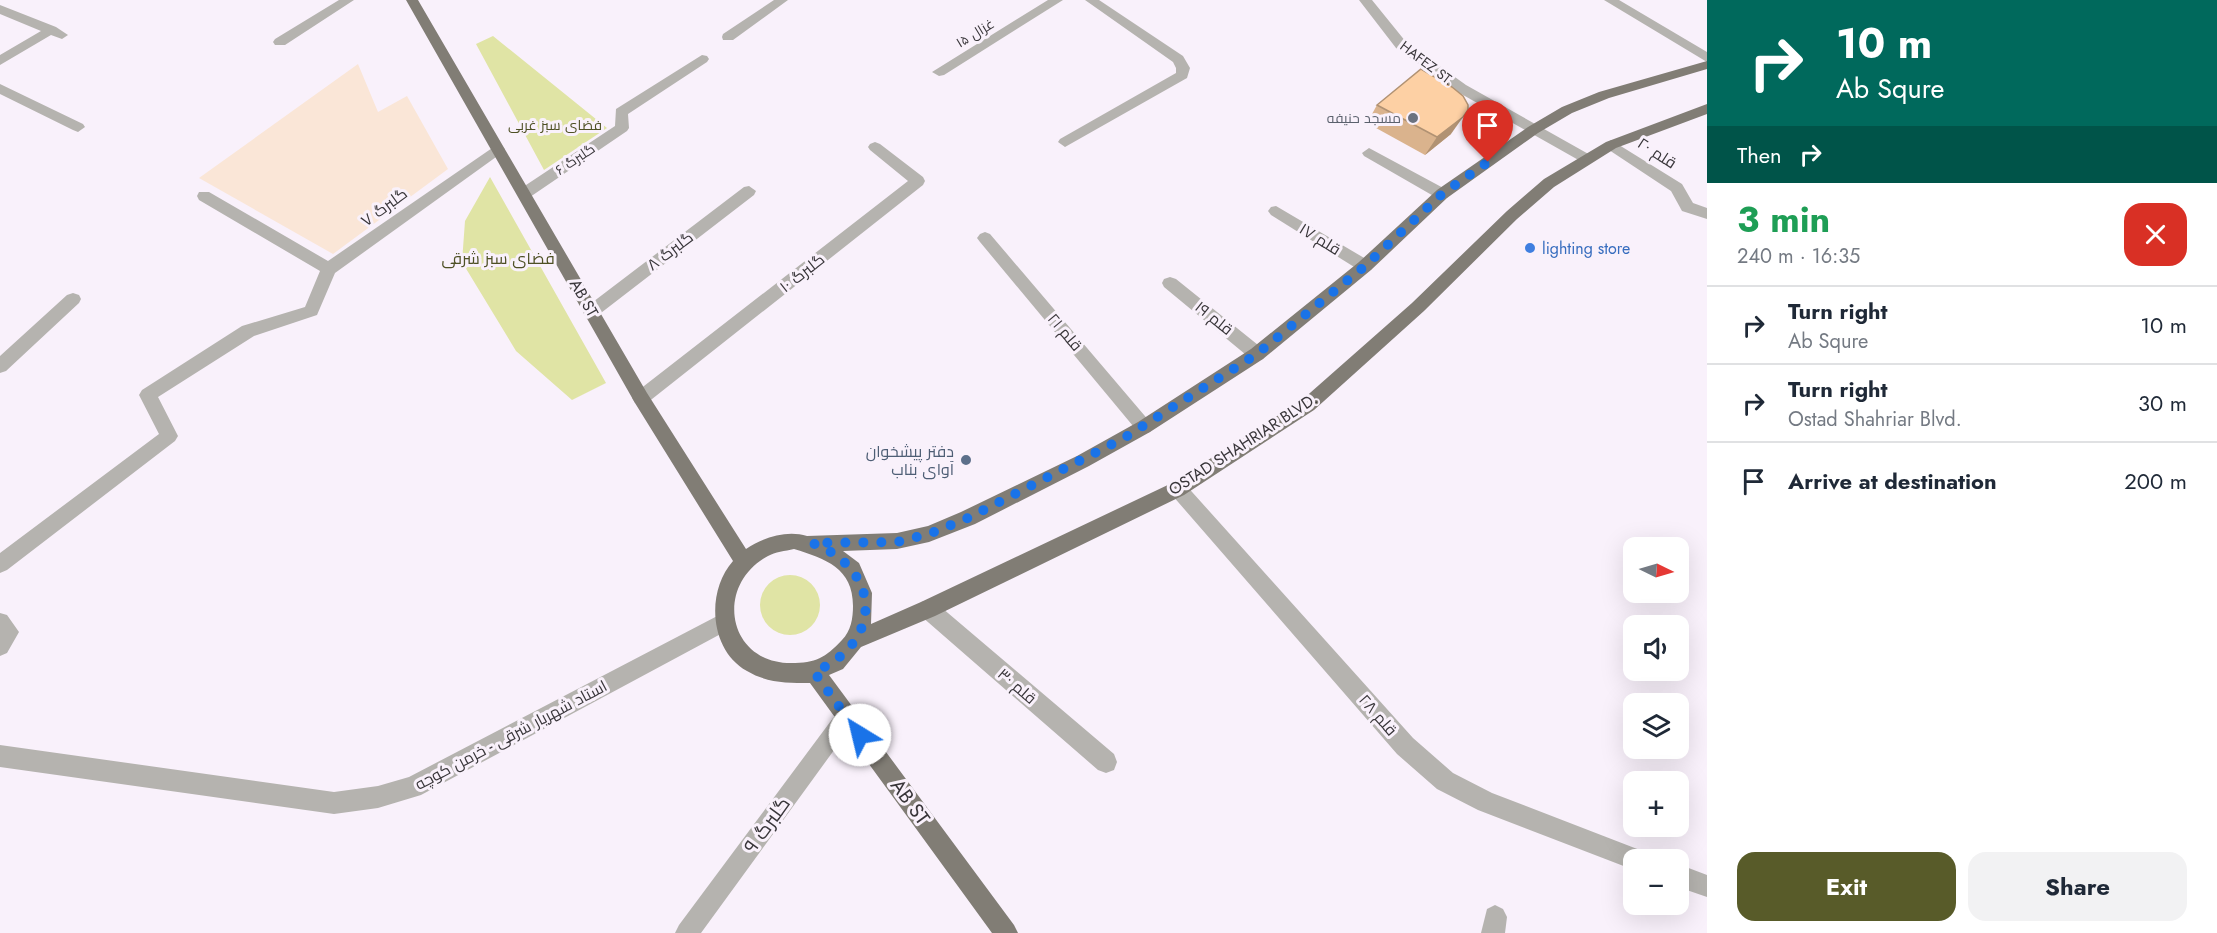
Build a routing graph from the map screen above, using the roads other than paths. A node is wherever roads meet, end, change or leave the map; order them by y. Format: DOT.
graph roads {
  1 [pos="348,0"];
  2 [pos="412,0"];
  3 [pos="782,0"];
  4 [pos="1058,0"];
  5 [pos="1091,0"];
  6 [pos="1365,0"];
  7 [pos="1610,0"];
  8 [pos="0,9"];
  9 [pos="728,37"];
  10 [pos="280,42"];
  11 [pos="1707,58"];
  12 [pos="702,59"];
  13 [pos="0,61"];
  14 [pos="1707,65"];
  15 [pos="939,72"];
  16 [pos="0,88"];
  17 [pos="1707,109"];
  18 [pos="78,127"];
  19 [pos="1533,130"];
  20 [pos="1065,142"];
  21 [pos="1611,146"];
  22 [pos="875,147"];
  23 [pos="498,149"];
  24 [pos="1369,153"];
  25 [pos="1587,159"];
  26 [pos="749,191"];
  27 [pos="525,193"];
  28 [pos="1442,194"];
  29 [pos="204,196"];
  30 [pos="1276,211"];
  31 [pos="1707,214"];
  32 [pos="985,238"];
  33 [pos="1365,266"];
  34 [pos="329,269"];
  35 [pos="1170,283"];
  36 [pos="74,299"];
  37 [pos="591,312"];
  38 [pos="1257,354"];
  39 [pos="0,366"];
  40 [pos="641,398"];
  41 [pos="1144,427"];
  42 [pos="1178,489"];
  43 [pos="812,543"];
  44 [pos="744,562"];
  45 [pos="0,564"];
  46 [pos="928,609"];
  47 [pos="0,622"];
  48 [pos="723,622"];
  49 [pos="855,640"];
  50 [pos="0,646"];
  51 [pos="814,672"];
  52 [pos="846,717"];
  53 [pos="0,756"];
  54 [pos="1106,762"];
  55 [pos="1623,855"];
  56 [pos="1689,879"];
  57 [pos="1707,886"];
  58 [pos="687,933"];
  59 [pos="1006,933"];
  1 -- 10 [label="street"];
  2 -- 23 [label="main road, AB ST"];
  3 -- 9 [label="street"];
  4 -- 15 [label="street, غزال ۱۵"];
  5 -- 20 [label="street"];
  6 -- 19 [label="street, HAFEZ ST."];
  7 -- 11 [label="street"];
  8 -- 13 [label="street"];
  12 -- 27 [label="street, گلبرگ ۶"];
  14 -- 19 [label="main road"];
  16 -- 18 [label="street"];
  17 -- 21 [label="main road, OSTAD SHAHRIAR BLVD."];
  19 -- 25 [label="street, HAFEZ ST."];
  19 -- 28 [label="main road"];
  21 -- 25 [label="main road, OSTAD SHAHRIAR BLVD."];
  21 -- 31 [label="street, قلم ۲۰"];
  22 -- 40 [label="street, گلبرگ ۱۰"];
  23 -- 27 [label="main road, AB ST"];
  23 -- 34 [label="street, گلبرگ ۷"];
  24 -- 28 [label="street"];
  25 -- 42 [label="main road, OSTAD SHAHRIAR BLVD."];
  26 -- 37 [label="street, گلبرگ ۸"];
  27 -- 37 [label="main road, AB ST"];
  28 -- 33 [label="main road"];
  29 -- 34 [label="street"];
  30 -- 33 [label="street, قلم ۱۷"];
  32 -- 41 [label="street, قلم ۲۱"];
  33 -- 38 [label="main road"];
  34 -- 45 [label="street"];
  35 -- 38 [label="street, قلم ۱۹"];
  36 -- 39 [label="street"];
  37 -- 40 [label="main road, AB ST"];
  38 -- 41 [label="main road"];
  40 -- 44 [label="main road, AB ST"];
  41 -- 43 [label="main road"];
  42 -- 46 [label="main road, OSTAD SHAHRIAR BLVD."];
  42 -- 55 [label="street, قلم ۲۸"];
  43 -- 44 [label="main road"];
  43 -- 49 [label="main road"];
  44 -- 48 [label="main road"];
  46 -- 49 [label="main road, OSTAD SHAHRIAR BLVD."];
  46 -- 54 [label="street, قلم ۳۰"];
  47 -- 50 [label="street"];
  48 -- 51 [label="main road"];
  48 -- 53 [label="street, استاد شهریار شرقی - خرمن کوچه"];
  49 -- 51 [label="main road"];
  51 -- 52 [label="main road, AB ST"];
  52 -- 58 [label="street, گلبرگ ۹"];
  52 -- 59 [label="main road, AB ST"];
  56 -- 57 [label="street"];
}
